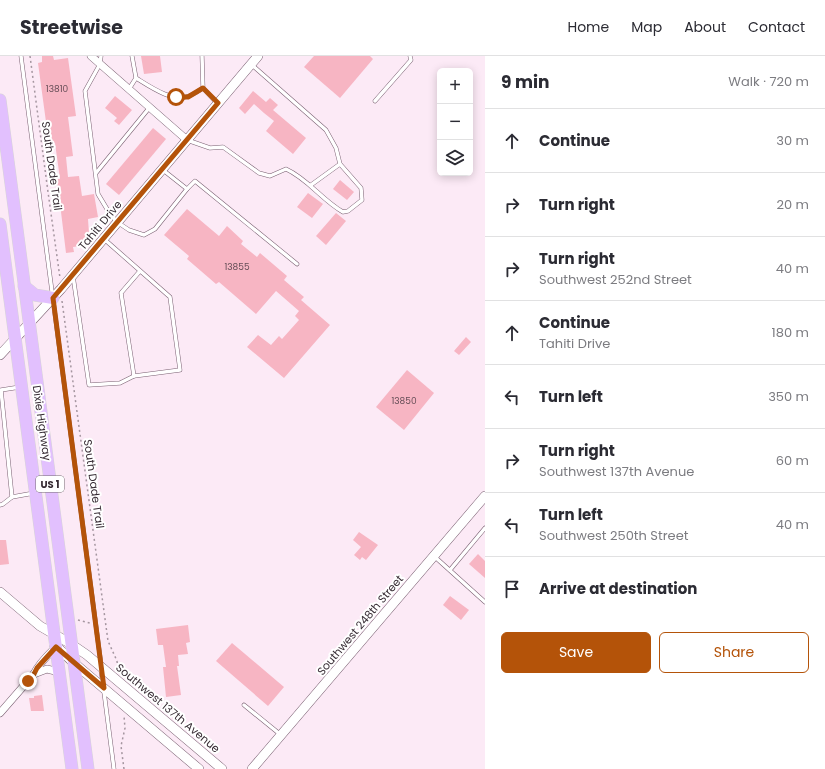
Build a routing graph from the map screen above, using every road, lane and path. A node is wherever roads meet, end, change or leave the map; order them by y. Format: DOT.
graph roads {
  1 [pos="21,56"];
  2 [pos="30,56"];
  3 [pos="91,56"];
  4 [pos="132,56"];
  5 [pos="202,56"];
  6 [pos="258,56"];
  7 [pos="410,56"];
  8 [pos="100,60"];
  9 [pos="251,64"];
  10 [pos="136,78"];
  11 [pos="203,88"];
  12 [pos="129,89"];
  13 [pos="0,100"];
  14 [pos="375,101"];
  15 [pos="218,103"];
  16 [pos="150,107"];
  17 [pos="187,140"];
  18 [pos="340,164"];
  19 [pos="162,169"];
  20 [pos="96,173"];
  21 [pos="311,185"];
  22 [pos="188,189"];
  23 [pos="117,222"];
  24 [pos="0,224"];
  25 [pos="104,239"];
  26 [pos="297,264"];
  27 [pos="140,271"];
  28 [pos="73,275"];
  29 [pos="60,277"];
  30 [pos="24,286"];
  31 [pos="57,298"];
  32 [pos="29,324"];
  33 [pos="15,338"];
  34 [pos="0,355"];
  35 [pos="134,376"];
  36 [pos="22,387"];
  37 [pos="0,390"];
  38 [pos="36,493"];
  39 [pos="12,497"];
  40 [pos="484,499"];
  41 [pos="0,505"];
  42 [pos="485,528"];
  43 [pos="434,556"];
  44 [pos="450,570"];
  45 [pos="64,589"];
  46 [pos="0,592"];
  47 [pos="485,602"];
  48 [pos="73,618"];
  49 [pos="105,621"];
  50 [pos="100,622"];
  51 [pos="90,623"];
  52 [pos="40,626"];
  53 [pos="54,633"];
  54 [pos="71,644"];
  55 [pos="56,647"];
  56 [pos="74,663"];
  57 [pos="101,667"];
  58 [pos="59,672"];
  59 [pos="34,674"];
  60 [pos="118,674"];
  61 [pos="104,688"];
  62 [pos="244,705"];
  63 [pos="124,712"];
  64 [pos="0,713"];
  65 [pos="282,735"];
  66 [pos="72,769"];
  67 [pos="88,769"];
  68 [pos="114,769"];
  69 [pos="124,769"];
  70 [pos="199,769"];
  71 [pos="222,769"];
  72 [pos="252,769"];
  1 -- 31 [label="lane"];
  2 -- 29 [label="path, South Dade Trail"];
  3 -- 8 [label="street"];
  4 -- 10 [label="lane"];
  5 -- 11 [label="lane"];
  6 -- 9 [label="street, Tahiti Drive"];
  7 -- 14 [label="lane"];
  8 -- 12 [label="street"];
  8 -- 20 [label="lane"];
  9 -- 15 [label="street, Tahiti Drive"];
  9 -- 18 [label="lane"];
  10 -- 11 [label="lane"];
  10 -- 12 [label="lane"];
  11 -- 15 [label="lane"];
  12 -- 16 [label="street"];
  13 -- 30 [label="highway, Dixie Highway / US 1"];
  15 -- 17 [label="street, Tahiti Drive"];
  16 -- 17 [label="street"];
  16 -- 20 [label="lane"];
  17 -- 19 [label="street, Tahiti Drive"];
  17 -- 21 [label="lane"];
  18 -- 21 [label="lane"];
  18 -- 21 [label="lane"];
  19 -- 22 [label="lane"];
  19 -- 23 [label="street, Tahiti Drive"];
  20 -- 23 [label="lane"];
  22 -- 23 [label="lane"];
  22 -- 26 [label="lane"];
  23 -- 25 [label="street, Tahiti Drive"];
  24 -- 33 [label="highway, Dixie Highway / US 1"];
  25 -- 27 [label="lane"];
  25 -- 28 [label="street, Tahiti Drive"];
  27 -- 35 [label="lane"];
  27 -- 35 [label="lane"];
  28 -- 31 [label="street, Tahiti Drive"];
  28 -- 35 [label="lane"];
  30 -- 31 [label="highway"];
  30 -- 32 [label="highway, Dixie Highway / US 1"];
  31 -- 32 [label="street, Tahiti Drive"];
  31 -- 49 [label="path, South Dade Trail"];
  31 -- 57 [label="lane"];
  32 -- 33 [label="street, Tahiti Drive"];
  32 -- 45 [label="highway, Dixie Highway / US 1"];
  33 -- 34 [label="street, Tahiti Drive"];
  33 -- 36 [label="highway, Dixie Highway / US 1"];
  36 -- 37 [label="lane"];
  36 -- 38 [label="highway, Dixie Highway / US 1"];
  37 -- 39 [label="lane"];
  38 -- 39 [label="lane"];
  38 -- 45 [label="highway"];
  38 -- 53 [label="highway, Dixie Highway / US 1"];
  39 -- 41 [label="lane"];
  40 -- 43 [label="street, Southwest 248th Street"];
  42 -- 44 [label="lane"];
  43 -- 44 [label="lane"];
  43 -- 65 [label="street, Southwest 248th Street"];
  44 -- 47 [label="lane"];
  45 -- 54 [label="highway, Dixie Highway / US 1"];
  46 -- 52 [label="street, Southwest 137th Avenue"];
  48 -- 51 [label="path"];
  49 -- 50 [label="path"];
  49 -- 60 [label="path, South Dade Trail"];
  52 -- 53 [label="street, Southwest 137th Avenue"];
  52 -- 55 [label="street, Southwest 137th Avenue"];
  53 -- 54 [label="street, Southwest 137th Avenue"];
  53 -- 55 [label="highway, Dixie Highway / US 1"];
  54 -- 56 [label="highway, Dixie Highway / US 1"];
  54 -- 57 [label="street, Southwest 137th Avenue"];
  55 -- 56 [label="street, Southwest 137th Avenue"];
  55 -- 58 [label="highway, Dixie Highway / US 1"];
  55 -- 59 [label="street"];
  56 -- 61 [label="street, Southwest 137th Avenue"];
  56 -- 67 [label="highway, Dixie Highway / US 1"];
  57 -- 61 [label="lane"];
  57 -- 71 [label="street, Southwest 137th Avenue"];
  58 -- 59 [label="street"];
  58 -- 66 [label="highway, Dixie Highway / US 1"];
  59 -- 64 [label="street"];
  61 -- 68 [label="lane"];
  61 -- 70 [label="street, Southwest 137th Avenue"];
  62 -- 65 [label="lane"];
  63 -- 69 [label="path"];
  65 -- 72 [label="street, Southwest 248th Street"];
}
